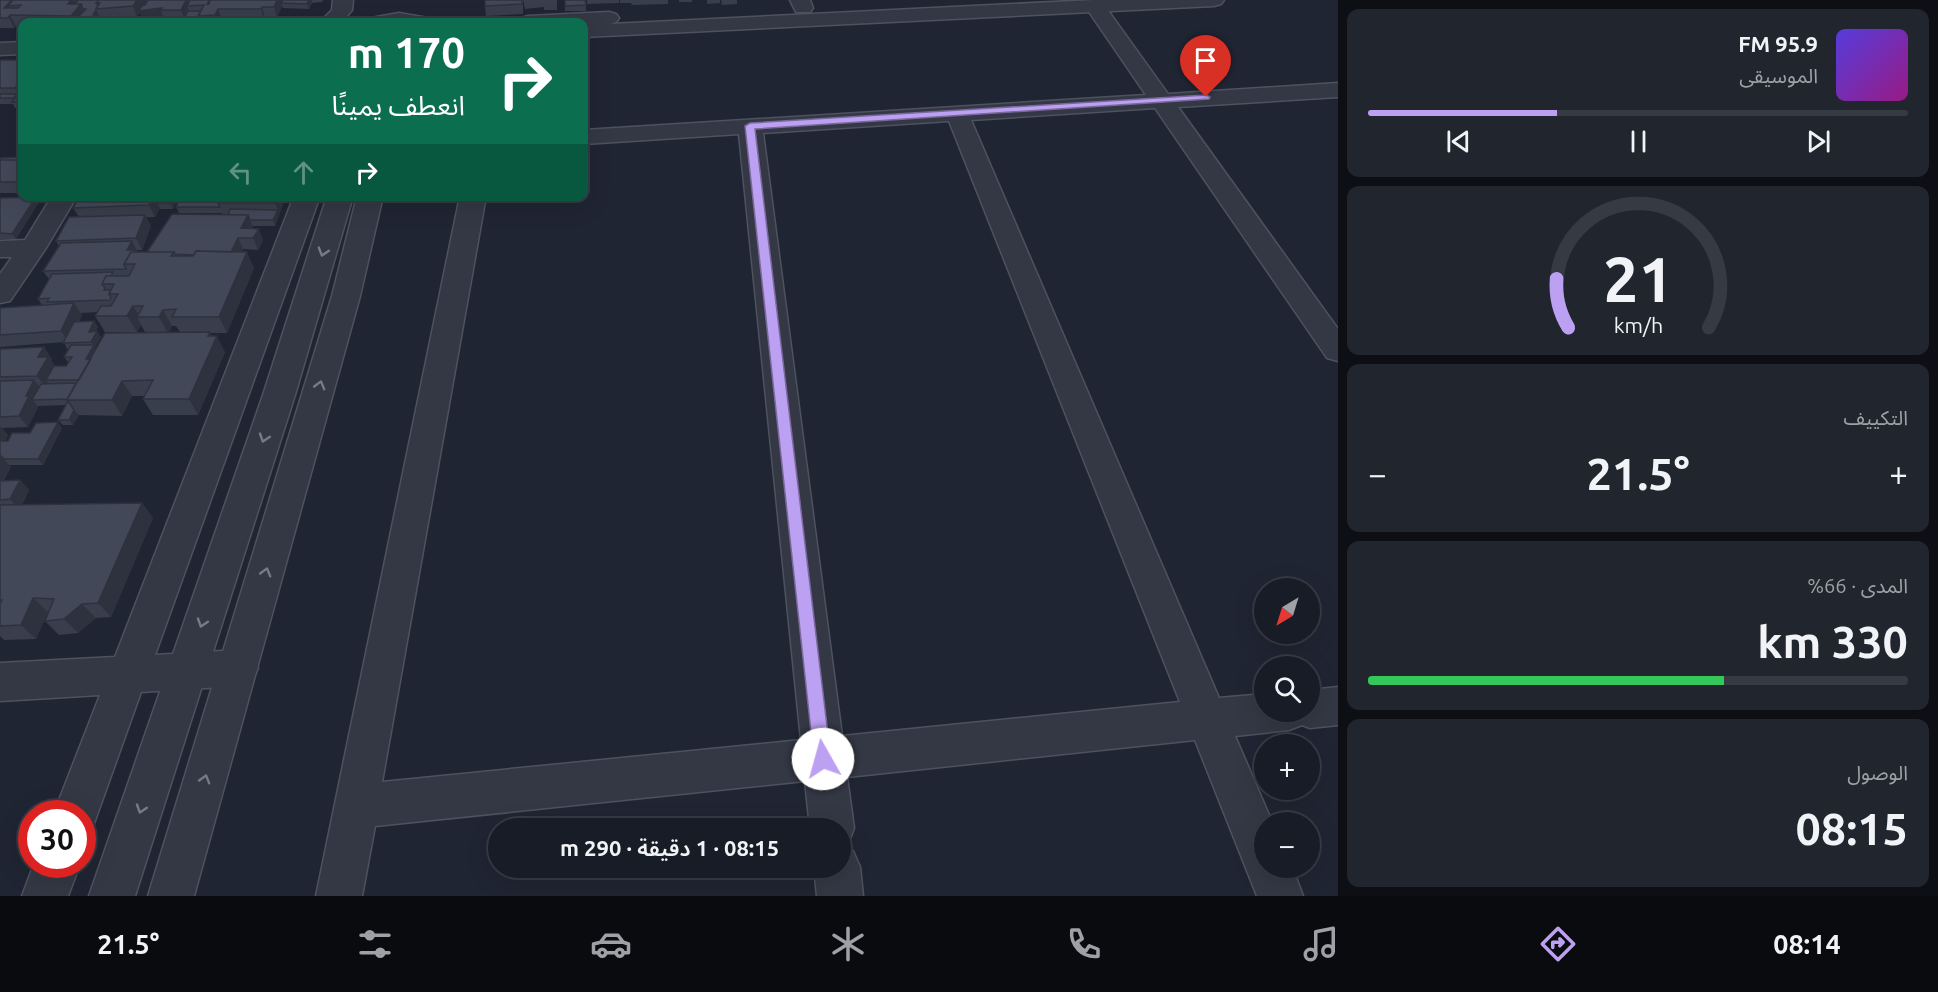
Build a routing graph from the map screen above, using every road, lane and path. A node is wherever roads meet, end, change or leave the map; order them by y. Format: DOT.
graph roads {
  1 [pos="343,0"];
  2 [pos="395,0"];
  3 [pos="976,0"];
  4 [pos="1214,0"];
  5 [pos="802,4"];
  6 [pos="1095,6"];
  7 [pos="334,18"];
  8 [pos="413,18"];
  9 [pos="588,18"];
  10 [pos="588,32"];
  11 [pos="18,48"];
  12 [pos="0,49"];
  13 [pos="1338,90"];
  14 [pos="1162,100"];
  15 [pos="957,113"];
  16 [pos="750,126"];
  17 [pos="588,137"];
  18 [pos="62,201"];
  19 [pos="305,201"];
  20 [pos="338,201"];
  21 [pos="369,201"];
  22 [pos="472,201"];
  23 [pos="33,248"];
  24 [pos="0,249"];
  25 [pos="0,294"];
  26 [pos="1338,351"];
  27 [pos="238,668"];
  28 [pos="186,671"];
  29 [pos="129,674"];
  30 [pos="0,682"];
  31 [pos="1338,706"];
  32 [pos="1320,708"];
  33 [pos="1254,714"];
  34 [pos="1209,719"];
  35 [pos="823,759"];
  36 [pos="81,800"];
  37 [pos="357,806"];
  38 [pos="830,818"];
  39 [pos="1254,832"];
  40 [pos="52,878"];
  41 [pos="838,878"];
  42 [pos="1273,878"];
  43 [pos="45,896"];
  44 [pos="112,896"];
  45 [pos="171,896"];
  46 [pos="339,896"];
  47 [pos="840,896"];
  48 [pos="1280,896"];
  1 -- 7 [label="street"];
  2 -- 8 [label="street"];
  3 -- 5 [label="street"];
  4 -- 6 [label="street"];
  5 -- 9 [label="street"];
  6 -- 10 [label="street"];
  6 -- 14 [label="street"];
  11 -- 12 [label="street"];
  13 -- 14 [label="street"];
  14 -- 15 [label="street"];
  14 -- 26 [label="street"];
  15 -- 16 [label="street"];
  15 -- 34 [label="street"];
  16 -- 17 [label="street"];
  16 -- 35 [label="street"];
  18 -- 23 [label="street"];
  19 -- 29 [label="street"];
  20 -- 28 [label="street, one-way"];
  27 -- 21 [label="street, one-way"];
  22 -- 37 [label="street"];
  23 -- 24 [label="street"];
  23 -- 25 [label="street"];
  27 -- 28 [label="street"];
  45 -- 27 [label="street, one-way"];
  28 -- 29 [label="street"];
  28 -- 44 [label="street, one-way"];
  29 -- 30 [label="street"];
  29 -- 36 [label="street"];
  31 -- 32 [label="street"];
  33 -- 34 [label="street"];
  34 -- 35 [label="street"];
  34 -- 39 [label="street"];
  35 -- 37 [label="street"];
  35 -- 38 [label="street"];
  37 -- 46 [label="street"];
  40 -- 43 [label="street"];
  41 -- 47 [label="street"];
  42 -- 48 [label="street"];
}
